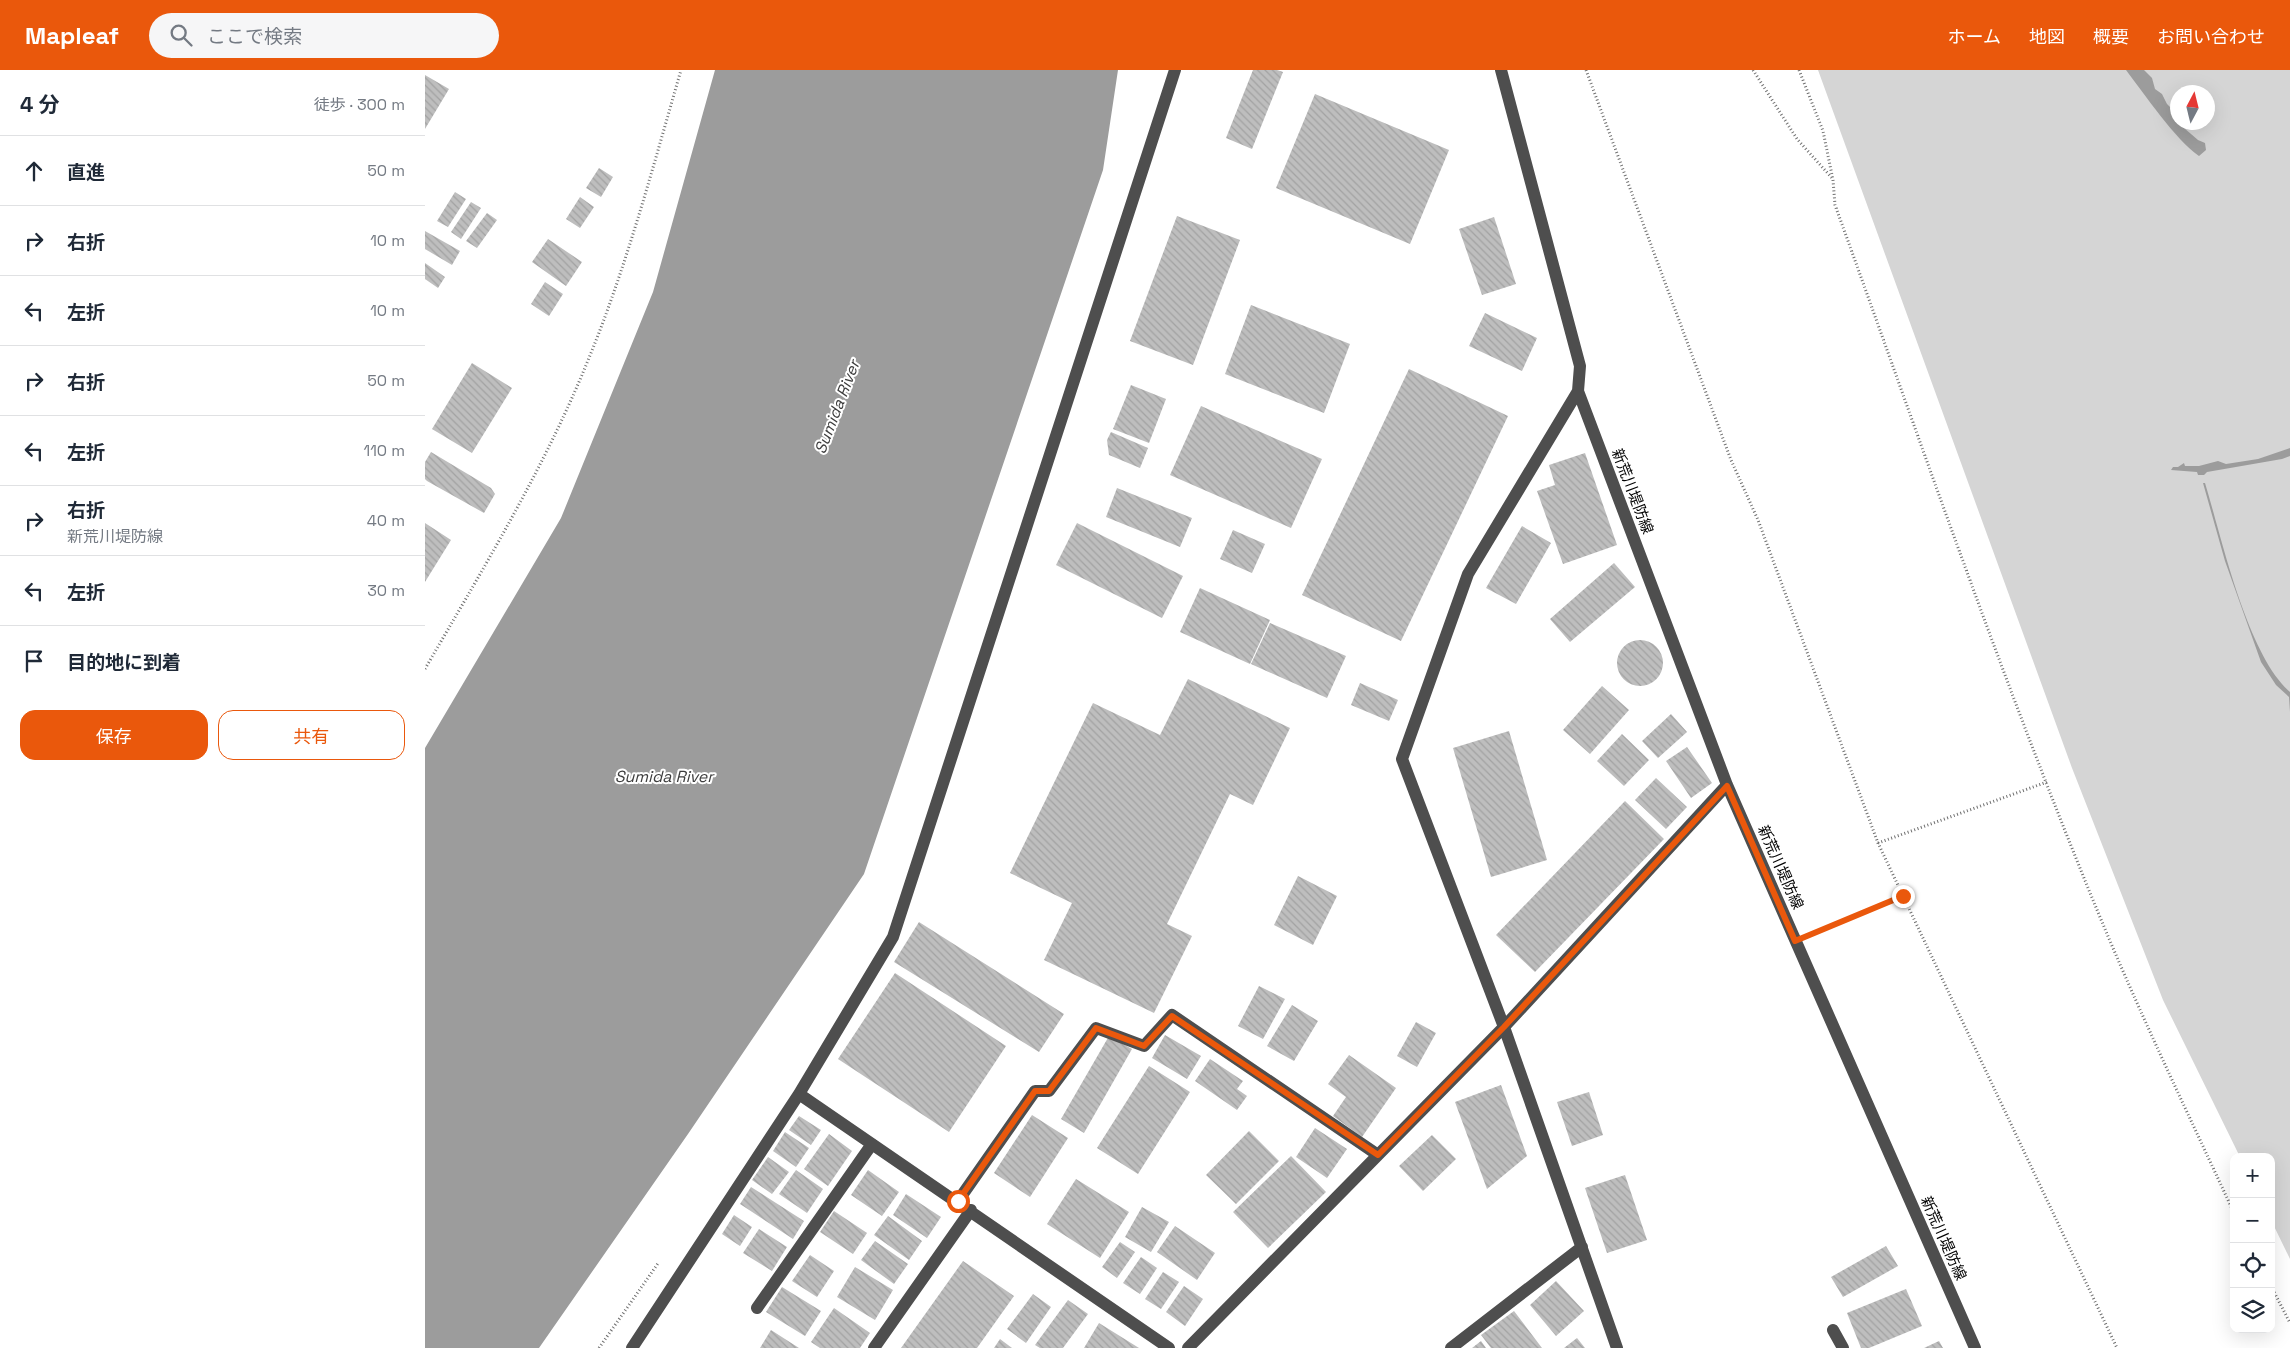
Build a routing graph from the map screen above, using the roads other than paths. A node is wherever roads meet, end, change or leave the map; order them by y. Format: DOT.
graph roads {
  1 [pos="1175,70"];
  2 [pos="1501,70"];
  3 [pos="1578,391"];
  4 [pos="1727,786"];
  5 [pos="1504,1027"];
  6 [pos="799,1094"];
  7 [pos="872,1144"];
  8 [pos="1378,1155"];
  9 [pos="958,1201"];
  10 [pos="971,1210"];
  11 [pos="1582,1247"];
  12 [pos="757,1308"];
  13 [pos="1833,1330"];
  14 [pos="632,1348"];
  15 [pos="874,1348"];
  16 [pos="1169,1348"];
  17 [pos="1188,1348"];
  18 [pos="1451,1348"];
  19 [pos="1617,1348"];
  20 [pos="1843,1348"];
  21 [pos="1975,1348"];
  1 -- 6 [label="street"];
  2 -- 3 [label="street"];
  3 -- 4 [label="street, 新荒川堤防線"];
  3 -- 5 [label="street"];
  4 -- 5 [label="street"];
  4 -- 21 [label="street, 新荒川堤防線"];
  5 -- 8 [label="street"];
  5 -- 11 [label="street"];
  6 -- 7 [label="street"];
  6 -- 14 [label="street"];
  7 -- 9 [label="street"];
  7 -- 12 [label="street"];
  8 -- 9 [label="street"];
  8 -- 17 [label="street"];
  9 -- 10 [label="street"];
  10 -- 15 [label="street"];
  10 -- 16 [label="street"];
  11 -- 18 [label="street"];
  11 -- 19 [label="street"];
  13 -- 20 [label="street"];
}
